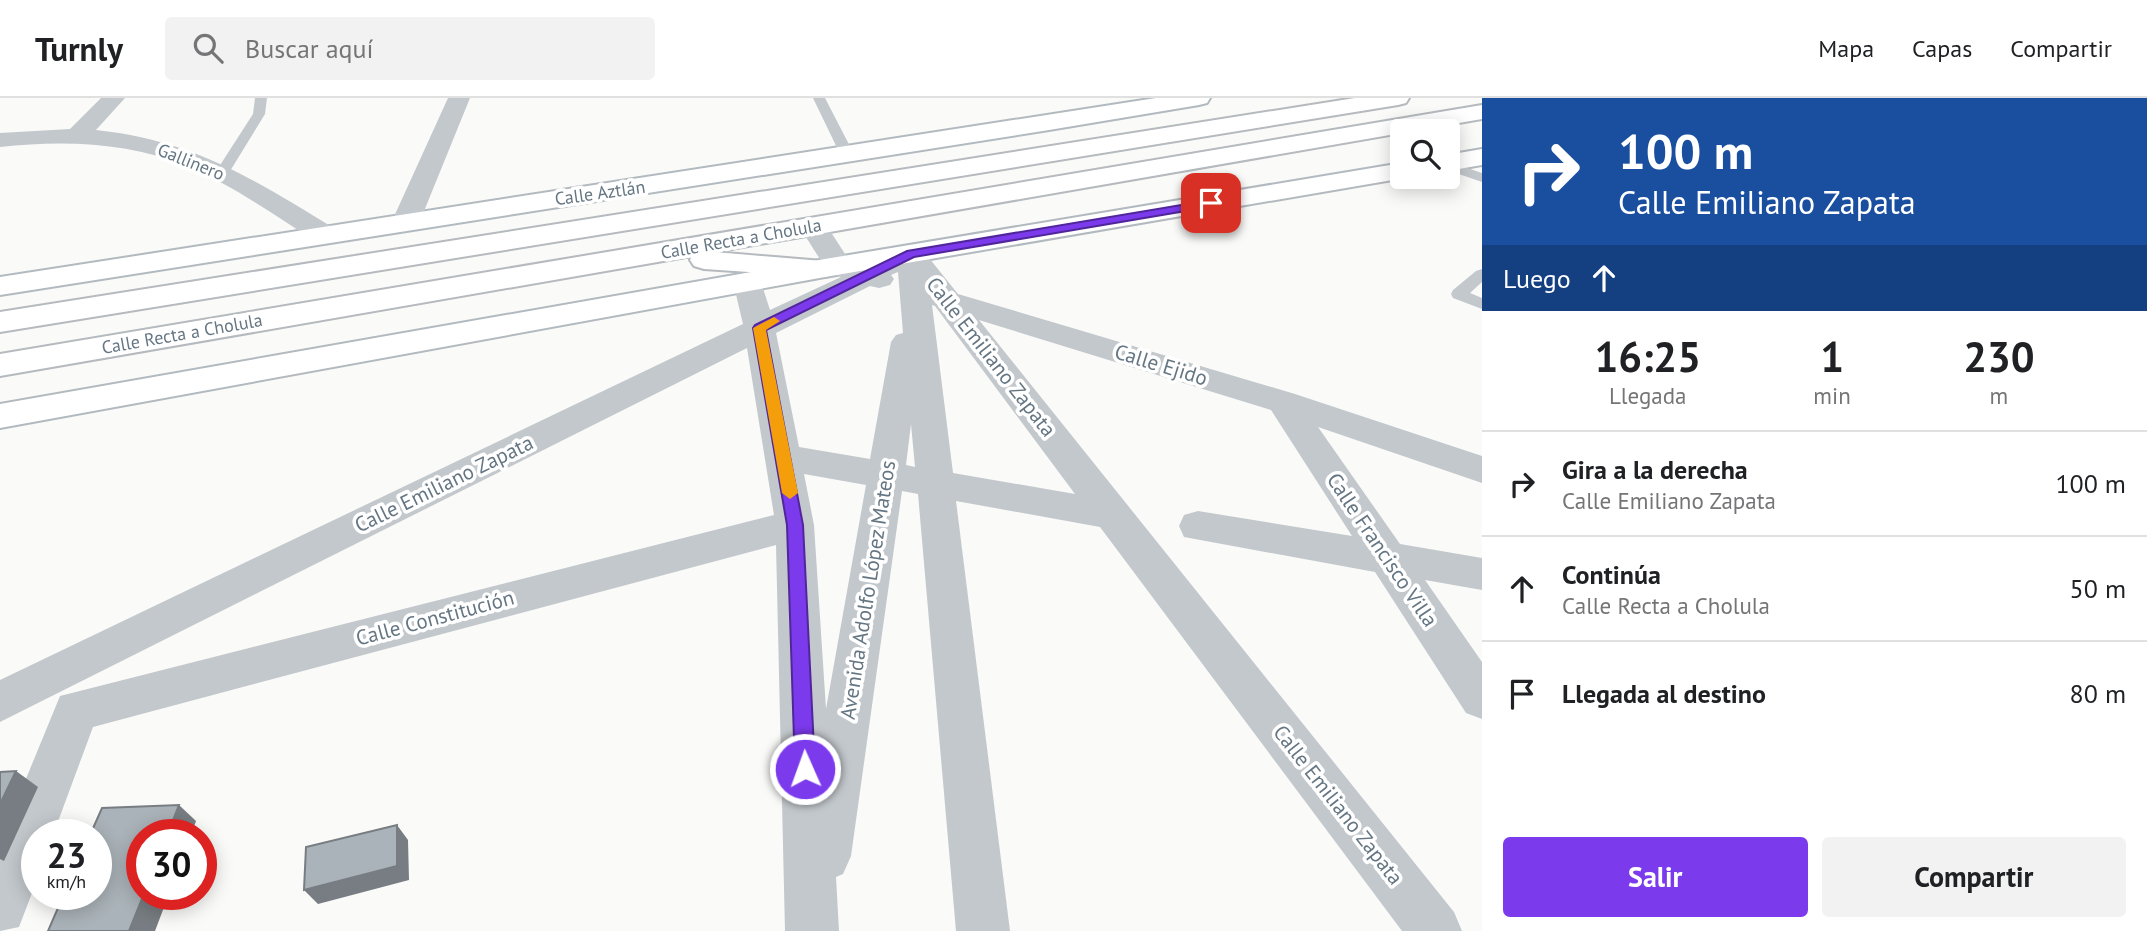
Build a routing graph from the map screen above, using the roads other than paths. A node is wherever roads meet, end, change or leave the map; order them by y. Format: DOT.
graph roads {
  1 [pos="114,98"];
  2 [pos="261,98"];
  3 [pos="459,98"];
  4 [pos="819,98"];
  5 [pos="1199,98"];
  6 [pos="1398,98"];
  7 [pos="1482,113"];
  8 [pos="77,136"];
  9 [pos="0,140"];
  10 [pos="848,156"];
  11 [pos="1482,157"];
  12 [pos="1460,161"];
  13 [pos="1460,169"];
  14 [pos="222,173"];
  15 [pos="1390,174"];
  16 [pos="1482,178"];
  17 [pos="406,222"];
  18 [pos="813,226"];
  19 [pos="324,234"];
  20 [pos="642,255"];
  21 [pos="844,270"];
  22 [pos="1482,274"];
  23 [pos="748,282"];
  24 [pos="920,283"];
  25 [pos="0,286"];
  26 [pos="1482,304"];
  27 [pos="0,323"];
  28 [pos="760,332"];
  29 [pos="0,365"];
  30 [pos="1283,402"];
  31 [pos="0,416"];
  32 [pos="784,457"];
  33 [pos="1482,470"];
  34 [pos="886,475"];
  35 [pos="936,483"];
  36 [pos="1113,515"];
  37 [pos="795,525"];
  38 [pos="1198,526"];
  39 [pos="1387,559"];
  40 [pos="1482,574"];
  41 [pos="1482,699"];
  42 [pos="0,702"];
  43 [pos="0,908"];
  44 [pos="813,931"];
  45 [pos="983,931"];
  46 [pos="1435,931"];
  1 -- 8 [label="street"];
  2 -- 14 [label="lane"];
  3 -- 17 [label="street"];
  4 -- 10 [label="lane"];
  5 -- 10 [label="main road, Calle Aztlán"];
  6 -- 27 [label="main road, Calle Recta a Cholula"];
  7 -- 18 [label="main road, Calle Recta a Cholula"];
  8 -- 9 [label="street, Gallinero"];
  8 -- 14 [label="street, Gallinero"];
  10 -- 17 [label="main road, Calle Aztlán"];
  11 -- 12 [label="main road"];
  13 -- 16 [label="lane"];
  14 -- 19 [label="street, Gallinero"];
  15 -- 24 [label="main road"];
  17 -- 19 [label="main road, Calle Aztlán"];
  18 -- 20 [label="main road, Calle Recta a Cholula"];
  18 -- 21 [label="street"];
  19 -- 25 [label="main road, Calle Aztlán"];
  20 -- 21 [label="main road"];
  20 -- 29 [label="main road, Calle Recta a Cholula"];
  21 -- 23 [label="main road"];
  21 -- 24 [label="street, Calle Emiliano Zapata"];
  21 -- 28 [label="street, Calle Emiliano Zapata"];
  22 -- 26 [label="lane"];
  23 -- 28 [label="street, Avenida Adolfo López Mateos"];
  23 -- 31 [label="main road"];
  24 -- 28 [label="street"];
  24 -- 30 [label="street, Calle Ejido"];
  24 -- 34 [label="street, Avenida Adolfo López Mateos"];
  24 -- 35 [label="street"];
  24 -- 36 [label="street, Calle Emiliano Zapata"];
  28 -- 32 [label="street, Avenida Adolfo López Mateos"];
  28 -- 42 [label="street, Calle Emiliano Zapata"];
  30 -- 33 [label="street, Calle Ejido"];
  30 -- 39 [label="street, Calle Francisco Villa"];
  32 -- 34 [label="street"];
  32 -- 37 [label="street, Avenida Adolfo López Mateos"];
  34 -- 35 [label="street"];
  34 -- 44 [label="street, Avenida Adolfo López Mateos"];
  35 -- 36 [label="street"];
  35 -- 45 [label="street"];
  36 -- 46 [label="street, Calle Emiliano Zapata"];
  37 -- 43 [label="street, Calle Constitución"];
  37 -- 44 [label="street, Avenida Adolfo López Mateos"];
  38 -- 39 [label="street"];
  39 -- 40 [label="street"];
  39 -- 41 [label="street, Calle Francisco Villa"];
}
